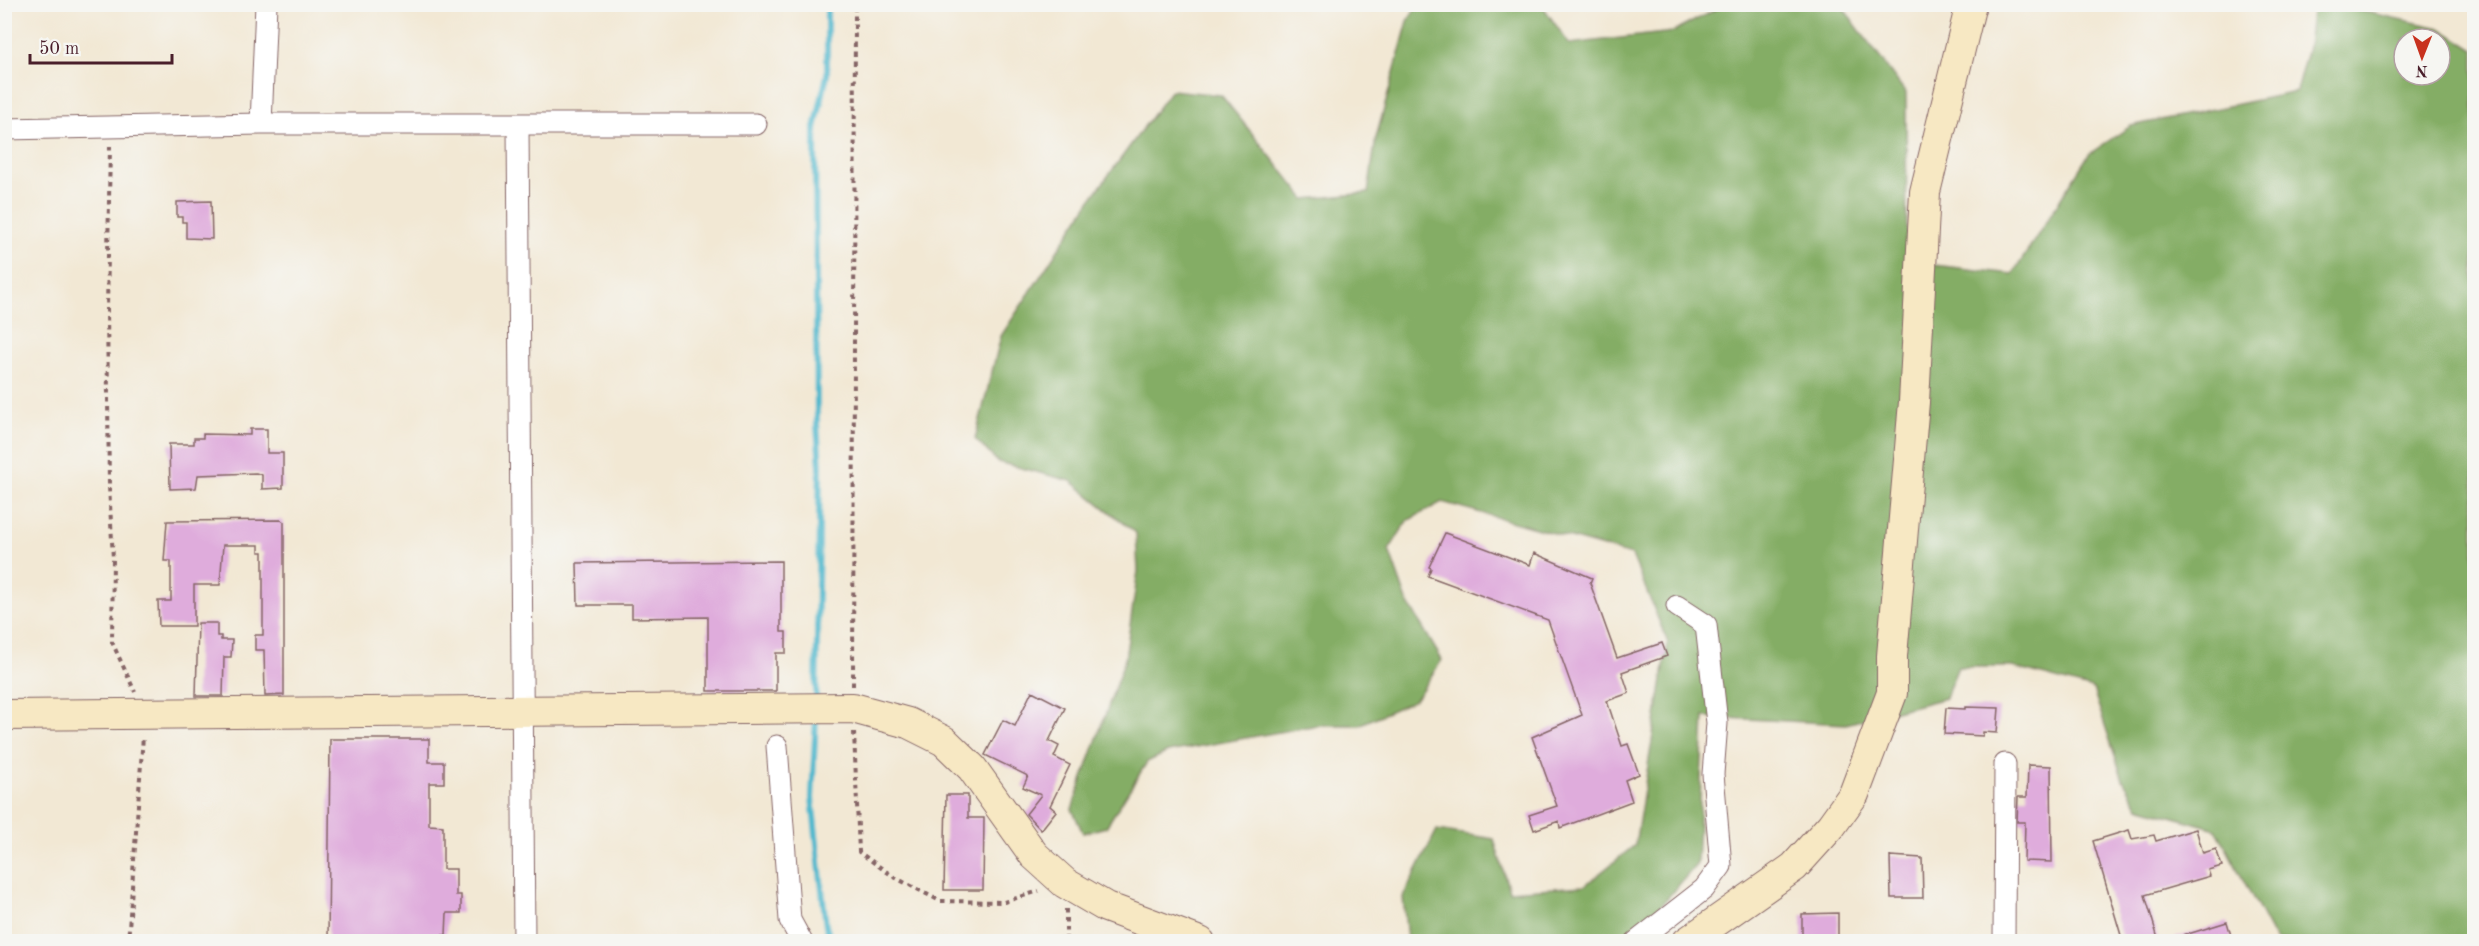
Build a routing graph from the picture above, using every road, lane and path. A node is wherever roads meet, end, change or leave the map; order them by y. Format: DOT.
graph roads {
  1 [pos="266,4"];
  2 [pos="855,4"];
  3 [pos="1971,4"];
  4 [pos="261,124"];
  5 [pos="756,124"];
  6 [pos="518,125"];
  7 [pos="110,128"];
  8 [pos="4,129"];
  9 [pos="1677,606"];
  10 [pos="853,708"];
  11 [pos="522,710"];
  12 [pos="145,714"];
  13 [pos="4,715"];
  14 [pos="777,746"];
  15 [pos="2005,764"];
  16 [pos="1065,884"];
  17 [pos="128,942"];
  18 [pos="524,942"];
  19 [pos="802,942"];
  20 [pos="1200,942"];
  21 [pos="1636,942"];
  22 [pos="1687,942"];
  23 [pos="2004,942"];
  1 -- 4 [label="street"];
  2 -- 10 [label="path"];
  3 -- 22 [label="street"];
  4 -- 6 [label="street"];
  4 -- 7 [label="street"];
  5 -- 6 [label="street"];
  6 -- 11 [label="street"];
  7 -- 8 [label="street"];
  7 -- 12 [label="path"];
  9 -- 21 [label="street"];
  10 -- 11 [label="street"];
  10 -- 16 [label="street"];
  10 -- 16 [label="path"];
  11 -- 12 [label="street"];
  11 -- 18 [label="street"];
  12 -- 13 [label="street"];
  12 -- 17 [label="path"];
  14 -- 19 [label="street"];
  15 -- 23 [label="street"];
  16 -- 20 [label="street"];
}
